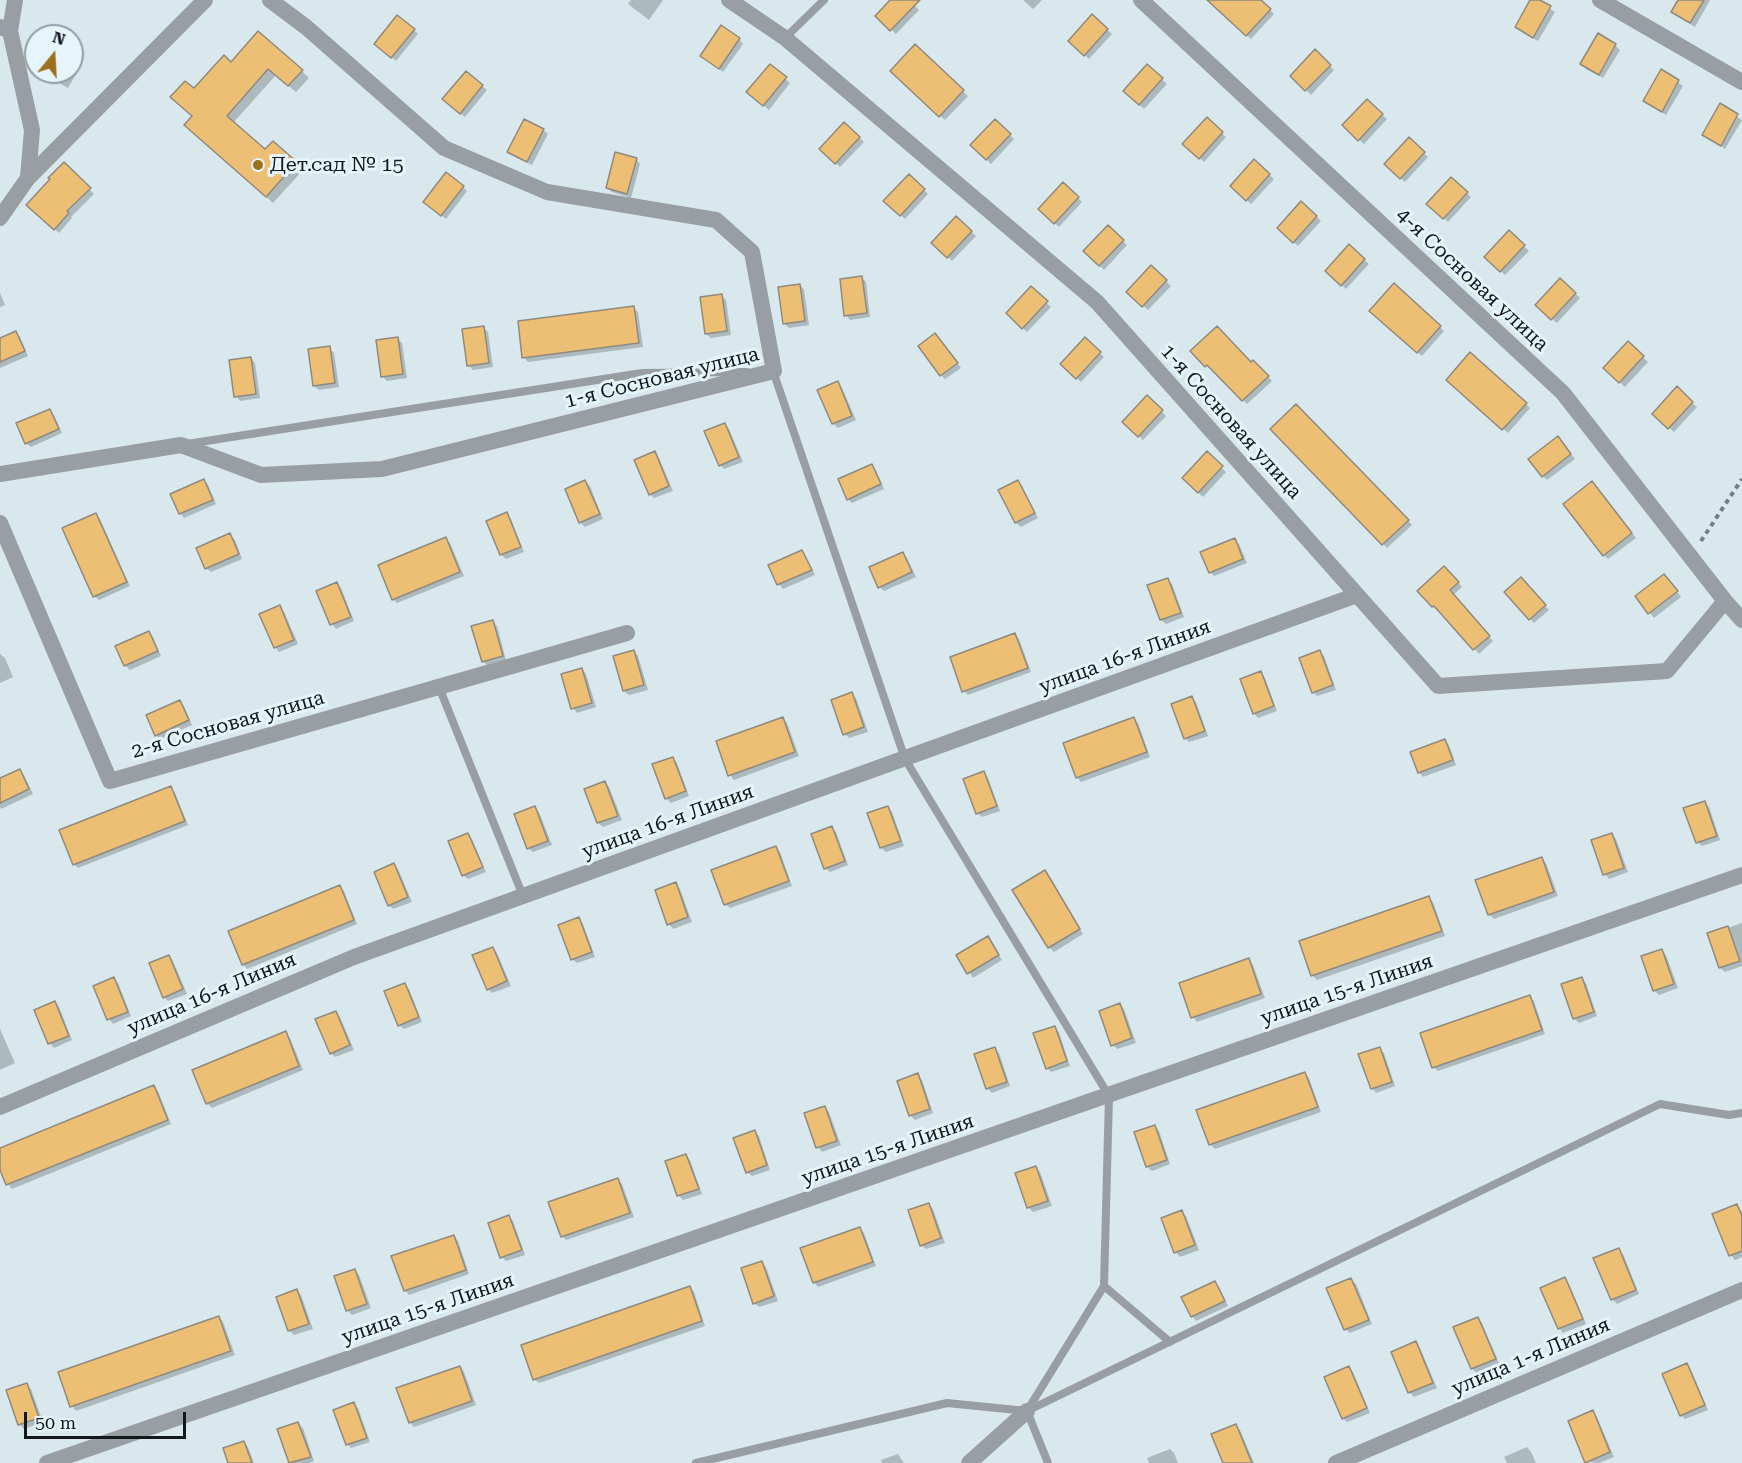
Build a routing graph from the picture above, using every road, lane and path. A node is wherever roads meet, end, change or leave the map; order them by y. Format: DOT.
graph roads {
  1 [pos="15,0"];
  2 [pos="205,0"];
  3 [pos="270,0"];
  4 [pos="729,0"];
  5 [pos="824,0"];
  6 [pos="1141,0"];
  7 [pos="1600,0"];
  8 [pos="5,29"];
  9 [pos="785,38"];
  10 [pos="1742,82"];
  11 [pos="28,178"];
  12 [pos="0,218"];
  13 [pos="774,371"];
  14 [pos="181,445"];
  15 [pos="0,474"];
  16 [pos="1742,479"];
  17 [pos="0,523"];
  18 [pos="1691,557"];
  19 [pos="1357,596"];
  20 [pos="1725,601"];
  21 [pos="1742,620"];
  22 [pos="627,633"];
  23 [pos="439,687"];
  24 [pos="905,759"];
  25 [pos="1742,875"];
  26 [pos="523,896"];
  27 [pos="1109,1096"];
  28 [pos="0,1107"];
  29 [pos="1742,1113"];
  30 [pos="1104,1286"];
  31 [pos="1742,1290"];
  32 [pos="1170,1342"];
  33 [pos="1028,1411"];
  34 [pos="47,1463"];
  35 [pos="696,1463"];
  36 [pos="969,1463"];
  37 [pos="1048,1463"];
  38 [pos="1336,1463"];
  1 -- 8 [label="street"];
  2 -- 11 [label="street"];
  3 -- 13 [label="street, 1-я Сосновая улица"];
  4 -- 9 [label="street, 1-я Сосновая улица"];
  5 -- 9 [label="lane"];
  6 -- 18 [label="street, 4-я Сосновая улица"];
  7 -- 10 [label="street"];
  8 -- 11 [label="street"];
  9 -- 19 [label="street, 1-я Сосновая улица"];
  11 -- 12 [label="street"];
  13 -- 14 [label="lane"];
  13 -- 14 [label="street, 1-я Сосновая улица"];
  13 -- 24 [label="lane"];
  14 -- 15 [label="street, 1-я Сосновая улица"];
  16 -- 18 [label="path"];
  17 -- 23 [label="street, 2-я Сосновая улица"];
  18 -- 20 [label="street, 4-я Сосновая улица"];
  19 -- 20 [label="street, 1-я Сосновая улица"];
  19 -- 24 [label="street, улица 16-я Линия"];
  20 -- 21 [label="street, 4-я Сосновая улица"];
  22 -- 23 [label="street, 2-я Сосновая улица"];
  23 -- 26 [label="lane"];
  24 -- 26 [label="street, улица 16-я Линия"];
  24 -- 27 [label="lane"];
  25 -- 27 [label="street, улица 15-я Линия"];
  26 -- 28 [label="street, улица 16-я Линия"];
  27 -- 30 [label="lane"];
  27 -- 34 [label="street, улица 15-я Линия"];
  29 -- 32 [label="lane"];
  30 -- 32 [label="lane"];
  30 -- 33 [label="lane"];
  31 -- 38 [label="street, улица 1-я Линия"];
  32 -- 33 [label="lane"];
  33 -- 35 [label="lane"];
  33 -- 36 [label="street"];
  33 -- 37 [label="lane"];
}
